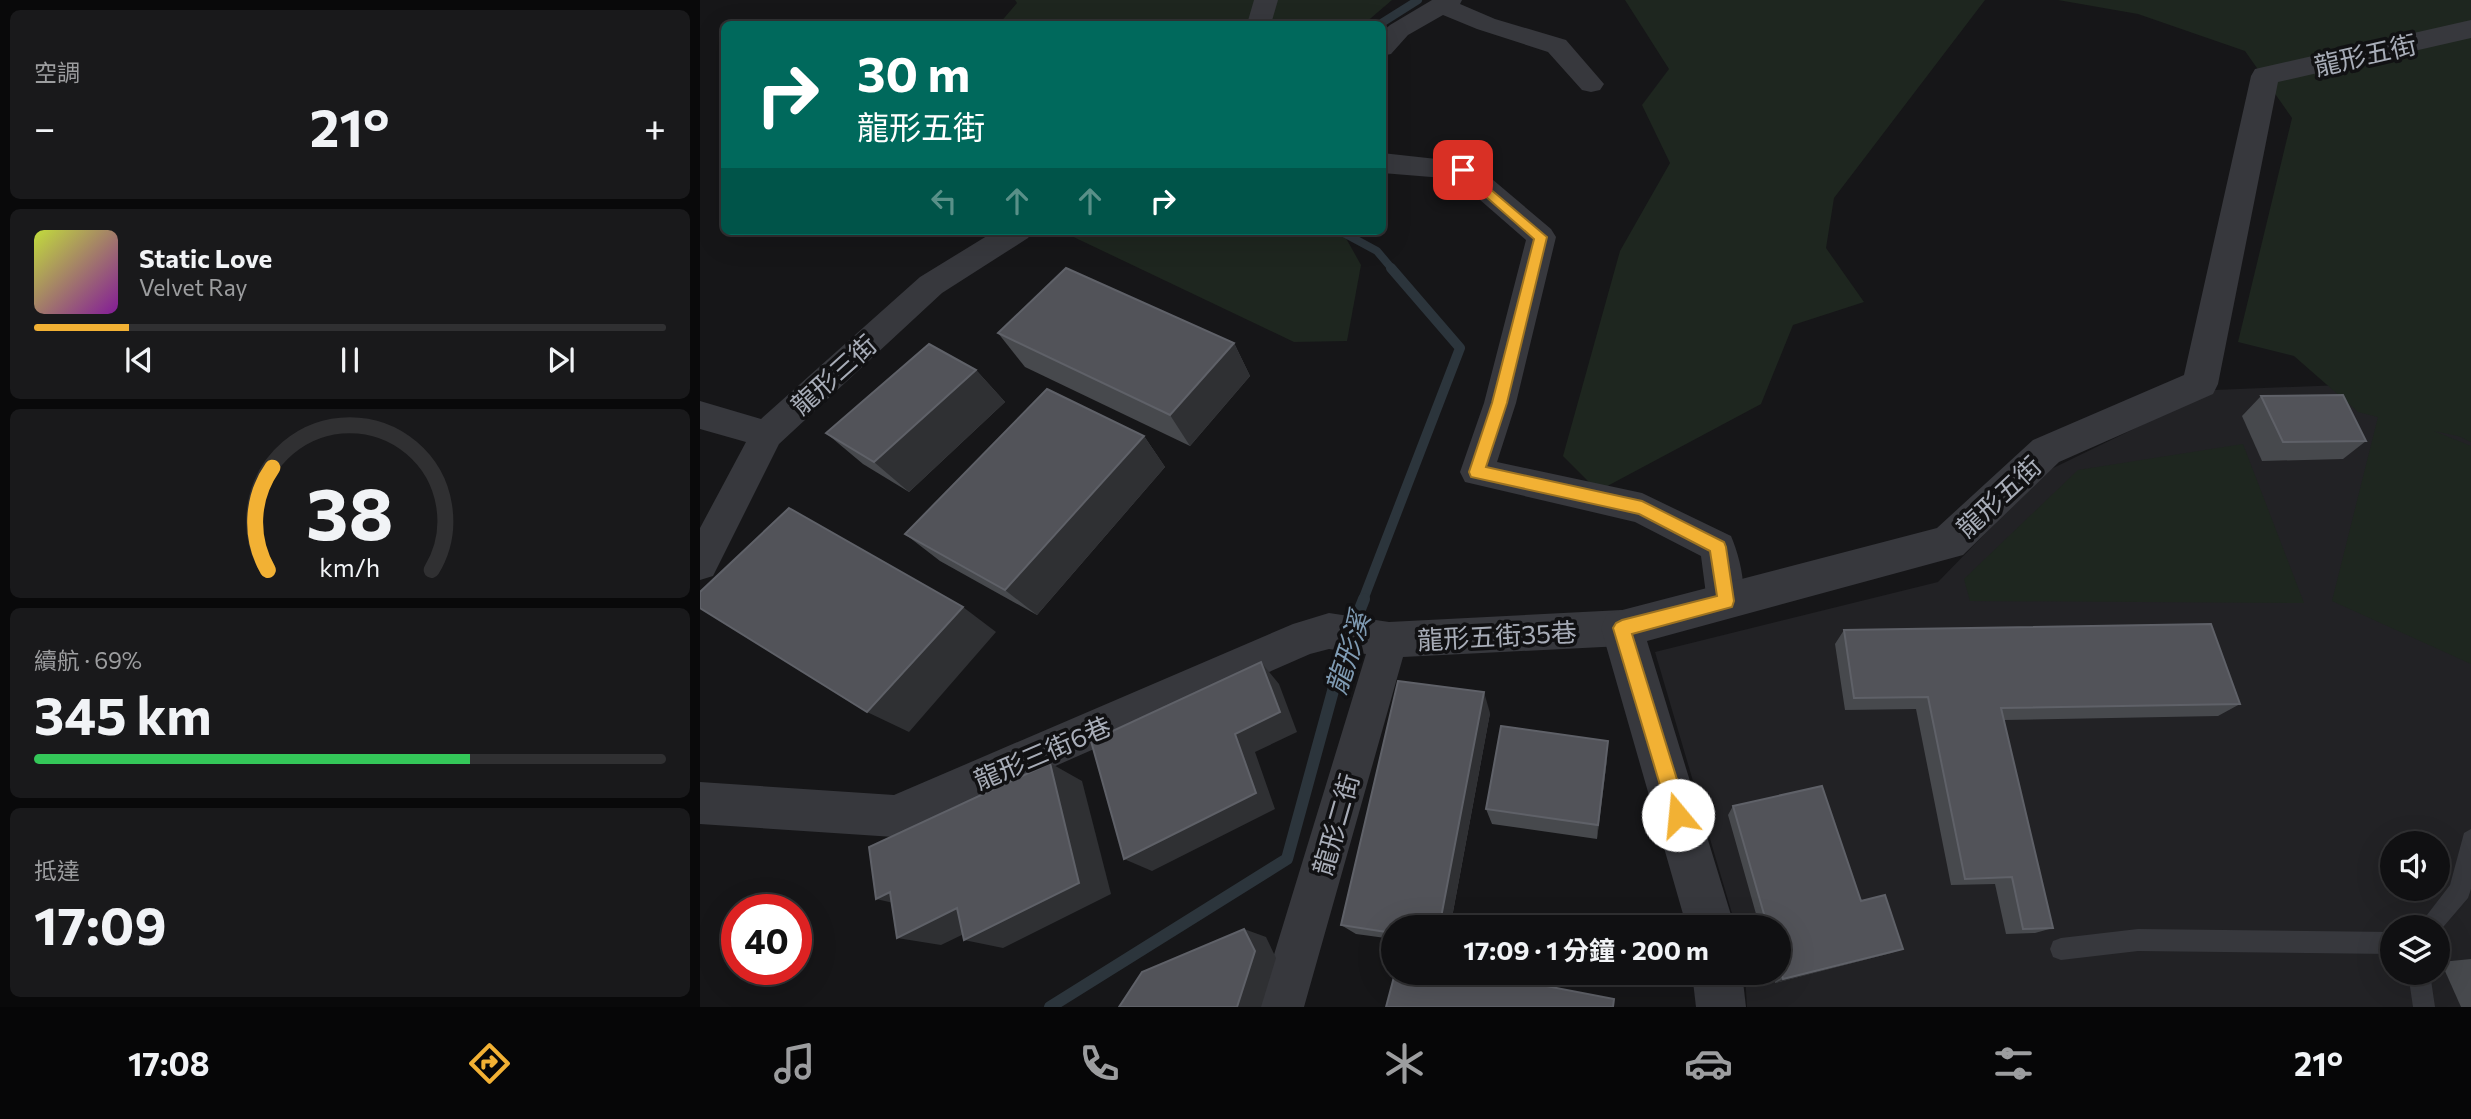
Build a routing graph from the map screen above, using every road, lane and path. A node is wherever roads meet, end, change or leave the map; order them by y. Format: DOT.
graph roads {
  1 [pos="1266,0"];
  2 [pos="1446,3"];
  3 [pos="1260,21"];
  4 [pos="2471,29"];
  5 [pos="1386,44"];
  6 [pos="1591,84"];
  7 [pos="1386,163"];
  8 [pos="1012,235"];
  9 [pos="700,415"];
  10 [pos="767,434"];
  11 [pos="700,564"];
  12 [pos="1726,601"];
  13 [pos="1622,628"];
  14 [pos="1381,638"];
  15 [pos="700,803"];
  16 [pos="2471,840"];
  17 [pos="1707,915"];
  18 [pos="2439,915"];
  19 [pos="2380,943"];
  20 [pos="2061,949"];
  21 [pos="1718,985"];
  22 [pos="2421,985"];
  23 [pos="1281,1007"];
  24 [pos="1721,1007"];
  25 [pos="2424,1007"];
  1 -- 3 [label="street"];
  2 -- 5 [label="street"];
  2 -- 6 [label="street"];
  4 -- 12 [label="street, 龍形五街"];
  7 -- 12 [label="street"];
  8 -- 10 [label="street, 龍形三街"];
  9 -- 10 [label="street"];
  10 -- 11 [label="street, 龍形三街"];
  12 -- 13 [label="street, 龍形五街"];
  13 -- 14 [label="street, 龍形五街35巷"];
  13 -- 17 [label="street"];
  14 -- 15 [label="street, 龍形三街6巷"];
  14 -- 23 [label="street, 龍形二街"];
  16 -- 18 [label="lane"];
  19 -- 20 [label="lane"];
  21 -- 24 [label="street"];
  22 -- 25 [label="lane"];
}
